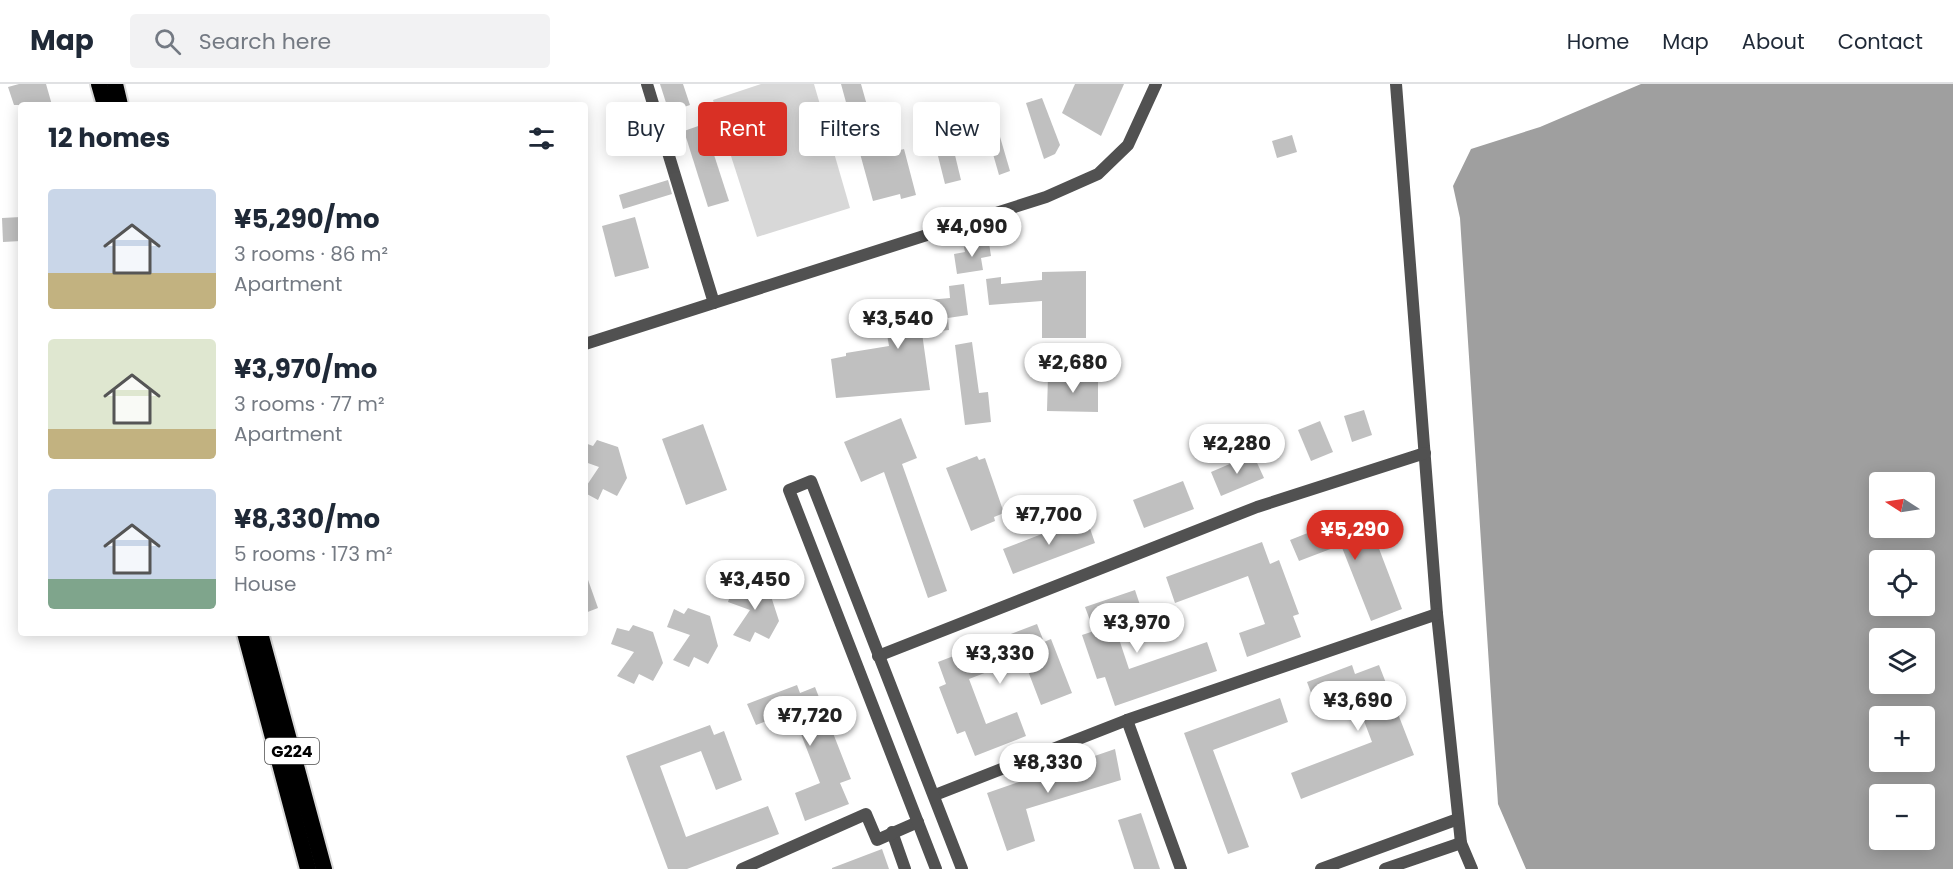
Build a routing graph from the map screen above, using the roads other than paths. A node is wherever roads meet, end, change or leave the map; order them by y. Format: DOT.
graph roads {
  1 [pos="99,84"];
  2 [pos="115,84"];
  3 [pos="647,84"];
  4 [pos="1156,84"];
  5 [pos="1396,84"];
  6 [pos="104,102"];
  7 [pos="119,102"];
  8 [pos="714,303"];
  9 [pos="588,343"];
  10 [pos="1425,453"];
  11 [pos="1437,614"];
  12 [pos="246,636"];
  13 [pos="261,636"];
  14 [pos="878,656"];
  15 [pos="1127,720"];
  16 [pos="935,795"];
  17 [pos="1458,819"];
  18 [pos="918,822"];
  19 [pos="892,832"];
  20 [pos="1461,843"];
  21 [pos="308,869"];
  22 [pos="324,869"];
  23 [pos="742,869"];
  24 [pos="905,869"];
  25 [pos="936,869"];
  26 [pos="962,869"];
  27 [pos="1181,869"];
  28 [pos="1321,869"];
  29 [pos="1385,869"];
  30 [pos="1472,869"];
  1 -- 6 [label="highway"];
  2 -- 7 [label="highway"];
  3 -- 8 [label="street"];
  4 -- 8 [label="street"];
  5 -- 10 [label="street"];
  8 -- 9 [label="street"];
  10 -- 11 [label="street"];
  10 -- 14 [label="street"];
  11 -- 15 [label="street"];
  11 -- 17 [label="street"];
  12 -- 21 [label="highway, G224"];
  13 -- 22 [label="highway, G224"];
  14 -- 16 [label="street"];
  14 -- 18 [label="street"];
  15 -- 16 [label="street"];
  15 -- 27 [label="street"];
  16 -- 26 [label="street"];
  17 -- 20 [label="street"];
  17 -- 28 [label="street"];
  18 -- 19 [label="street"];
  18 -- 25 [label="street"];
  19 -- 23 [label="street"];
  19 -- 24 [label="street"];
  20 -- 29 [label="street"];
  20 -- 30 [label="street"];
}
